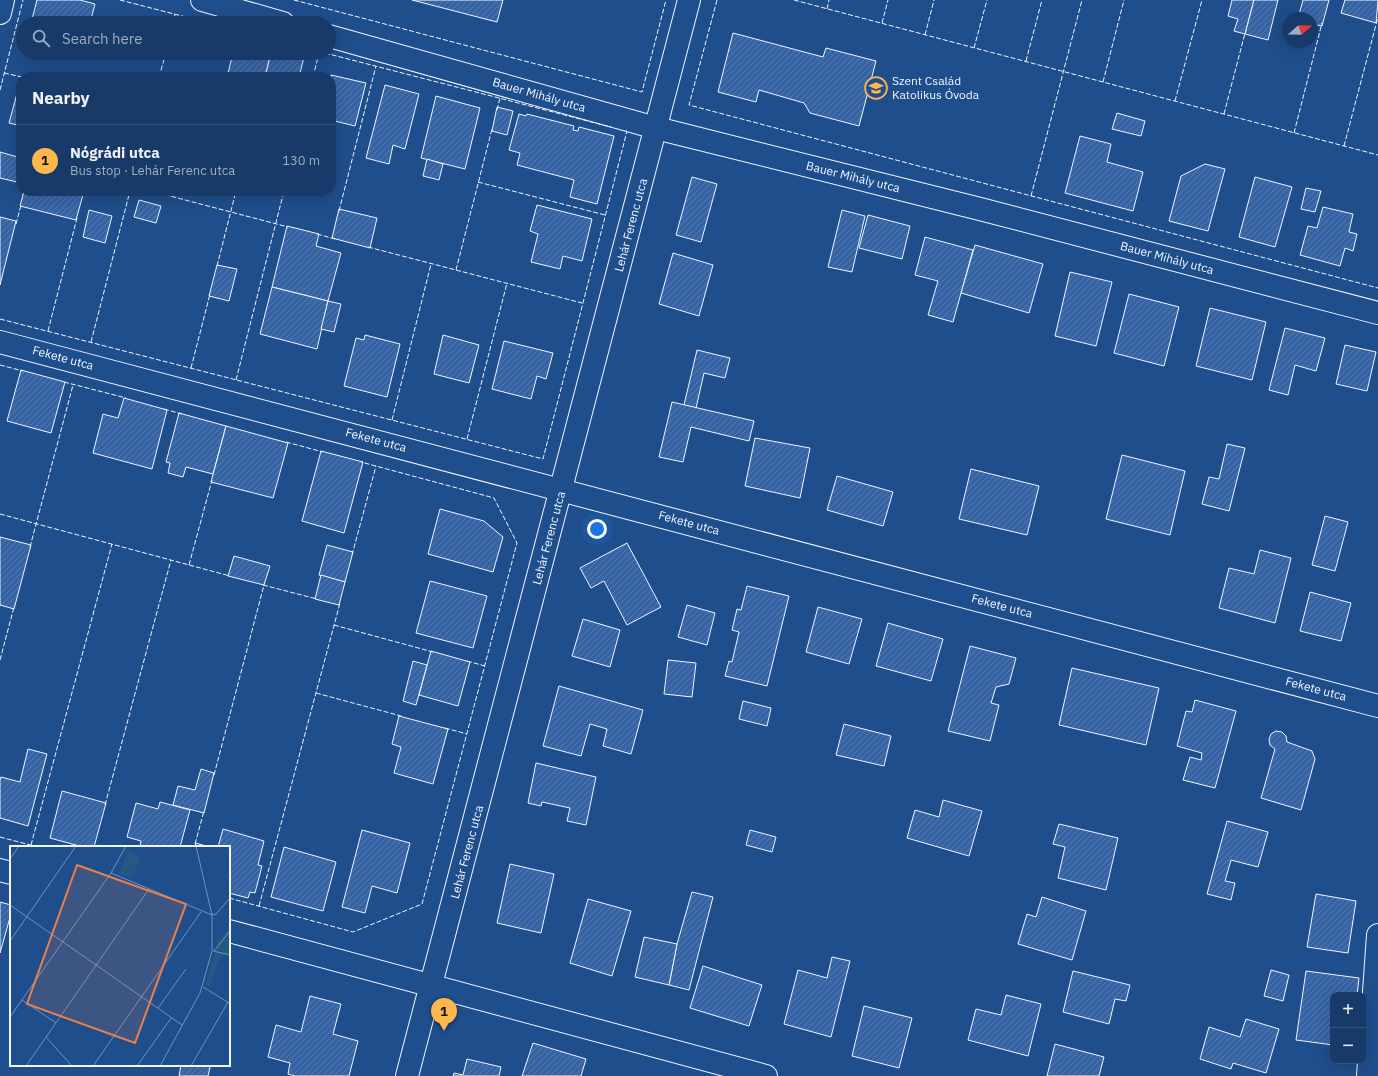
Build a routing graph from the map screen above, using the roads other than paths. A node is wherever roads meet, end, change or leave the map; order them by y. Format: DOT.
graph roads {
  1 [pos="3,0"];
  2 [pos="202,0"];
  3 [pos="689,0"];
  4 [pos="0,13"];
  5 [pos="258,16"];
  6 [pos="336,38"];
  7 [pos="656,128"];
  8 [pos="1378,313"];
  9 [pos="0,342"];
  10 [pos="562,489"];
  11 [pos="1378,706"];
  12 [pos="0,870"];
  13 [pos="10,873"];
  14 [pos="230,931"];
  15 [pos="1378,935"];
  16 [pos="432,985"];
  17 [pos="407,1076"];
  18 [pos="766,1076"];
  19 [pos="1368,1076"];
  1 -- 4 [label="street"];
  2 -- 5 [label="street"];
  3 -- 7 [label="street, Lehár Ferenc utca"];
  6 -- 7 [label="street, Bauer Mihály utca"];
  7 -- 8 [label="street, Bauer Mihály utca"];
  7 -- 10 [label="street, Lehár Ferenc utca"];
  9 -- 10 [label="street, Fekete utca"];
  10 -- 11 [label="street, Fekete utca"];
  10 -- 16 [label="street, Lehár Ferenc utca"];
  12 -- 13 [label="street"];
  14 -- 16 [label="street"];
  15 -- 19 [label="street"];
  16 -- 17 [label="street, Lehár Ferenc utca"];
  16 -- 18 [label="street"];
}
